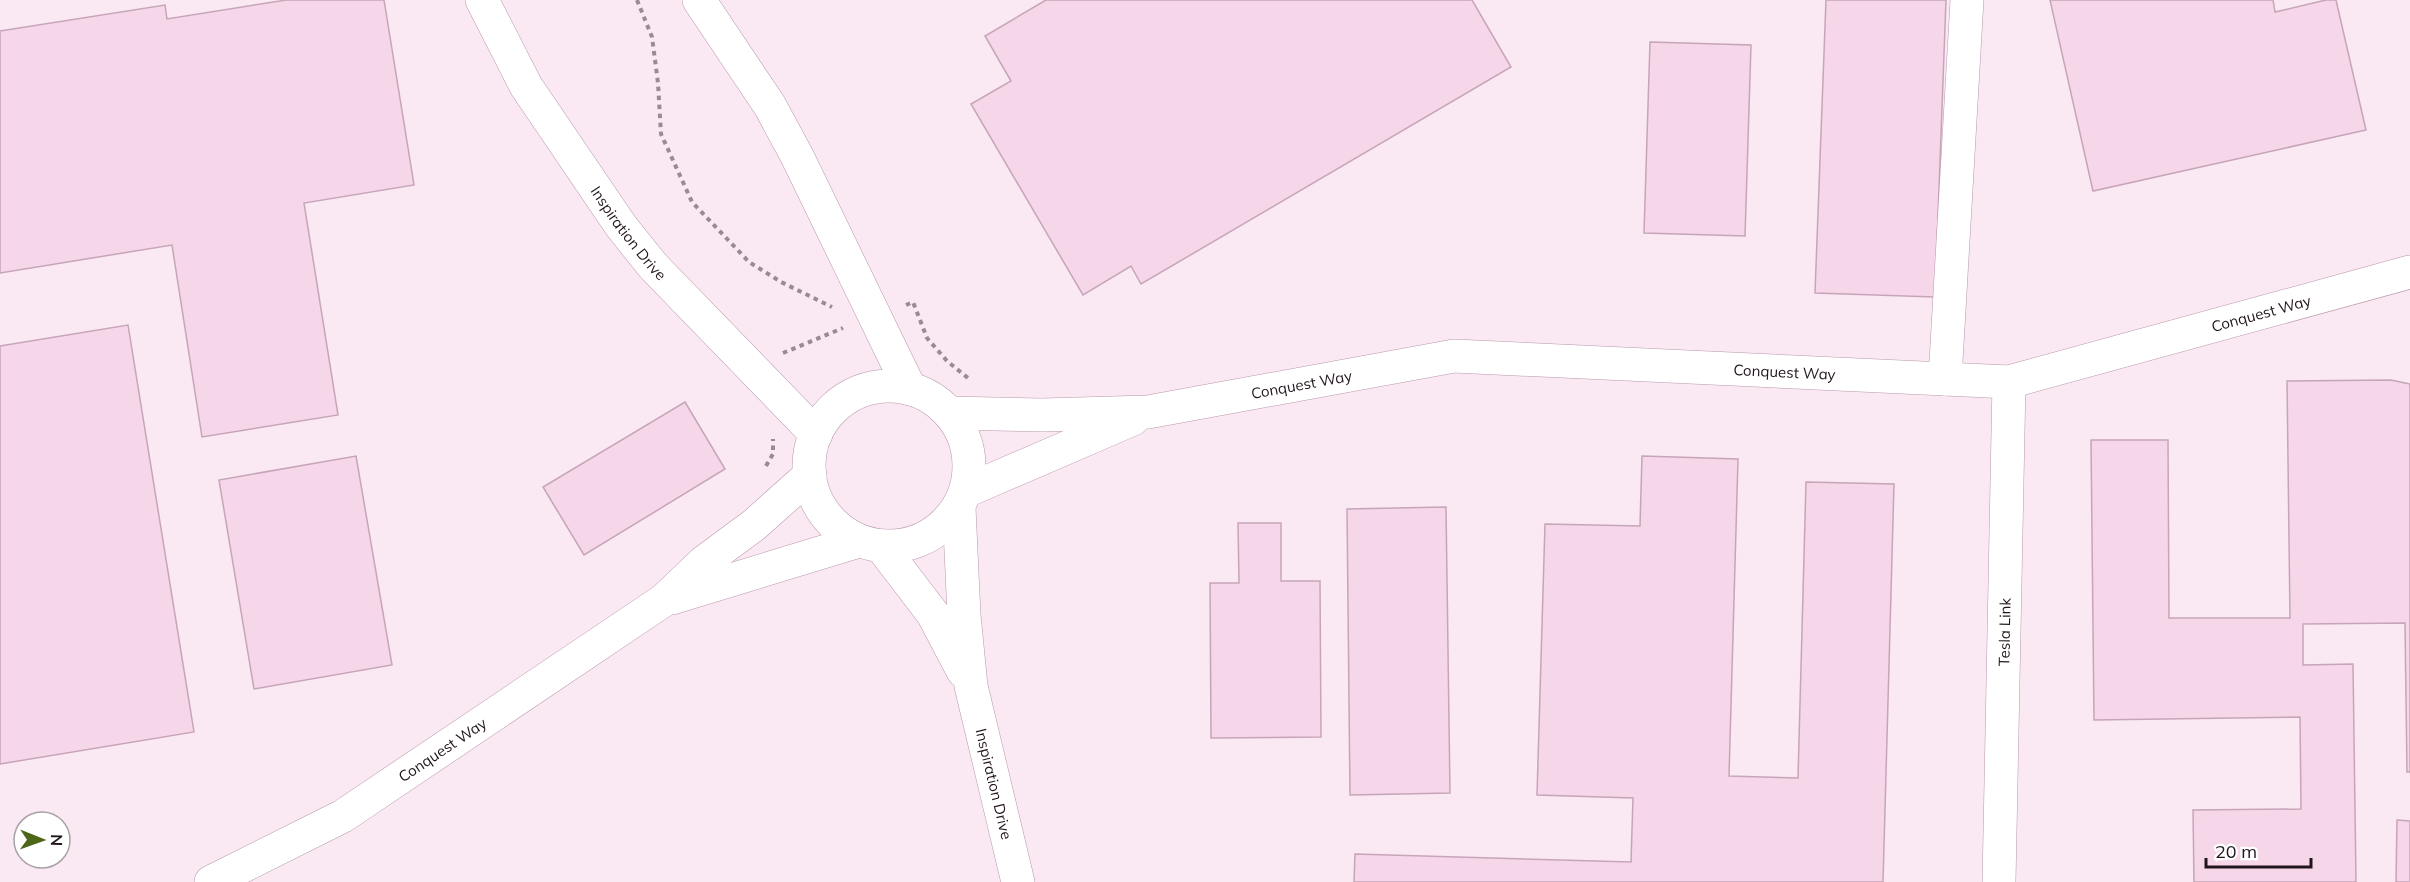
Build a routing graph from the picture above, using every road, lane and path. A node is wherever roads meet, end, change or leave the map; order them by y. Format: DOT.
graph roads {
  1 [pos="482,0"];
  2 [pos="637,0"];
  3 [pos="699,0"];
  4 [pos="1967,0"];
  5 [pos="2410,272"];
  6 [pos="836,309"];
  7 [pos="1945,379"];
  8 [pos="2009,382"];
  9 [pos="910,389"];
  10 [pos="1149,412"];
  11 [pos="950,413"];
  12 [pos="816,434"];
  13 [pos="773,436"];
  14 [pos="810,475"];
  15 [pos="962,499"];
  16 [pos="773,507"];
  17 [pos="870,544"];
  18 [pos="664,600"];
  19 [pos="971,686"];
  20 [pos="211,882"];
  21 [pos="1018,882"];
  22 [pos="1999,882"];
  1 -- 12 [label="street, Inspiration Drive"];
  2 -- 6 [label="path"];
  3 -- 9 [label="street"];
  4 -- 7 [label="street"];
  5 -- 8 [label="street, Conquest Way"];
  7 -- 8 [label="street, Conquest Way"];
  7 -- 10 [label="street, Conquest Way"];
  8 -- 22 [label="street, Tesla Link"];
  9 -- 11 [label="street"];
  9 -- 12 [label="street"];
  10 -- 11 [label="street, Conquest Way"];
  10 -- 15 [label="street, Conquest Way"];
  11 -- 15 [label="street"];
  12 -- 14 [label="street"];
  13 -- 16 [label="path"];
  14 -- 16 [label="street, Conquest Way"];
  14 -- 17 [label="street"];
  15 -- 17 [label="street"];
  15 -- 19 [label="street, Inspiration Drive"];
  16 -- 18 [label="street, Conquest Way"];
  17 -- 18 [label="street, Conquest Way"];
  17 -- 19 [label="street, Inspiration Drive"];
  18 -- 20 [label="street, Conquest Way"];
  19 -- 21 [label="street, Inspiration Drive"];
}
